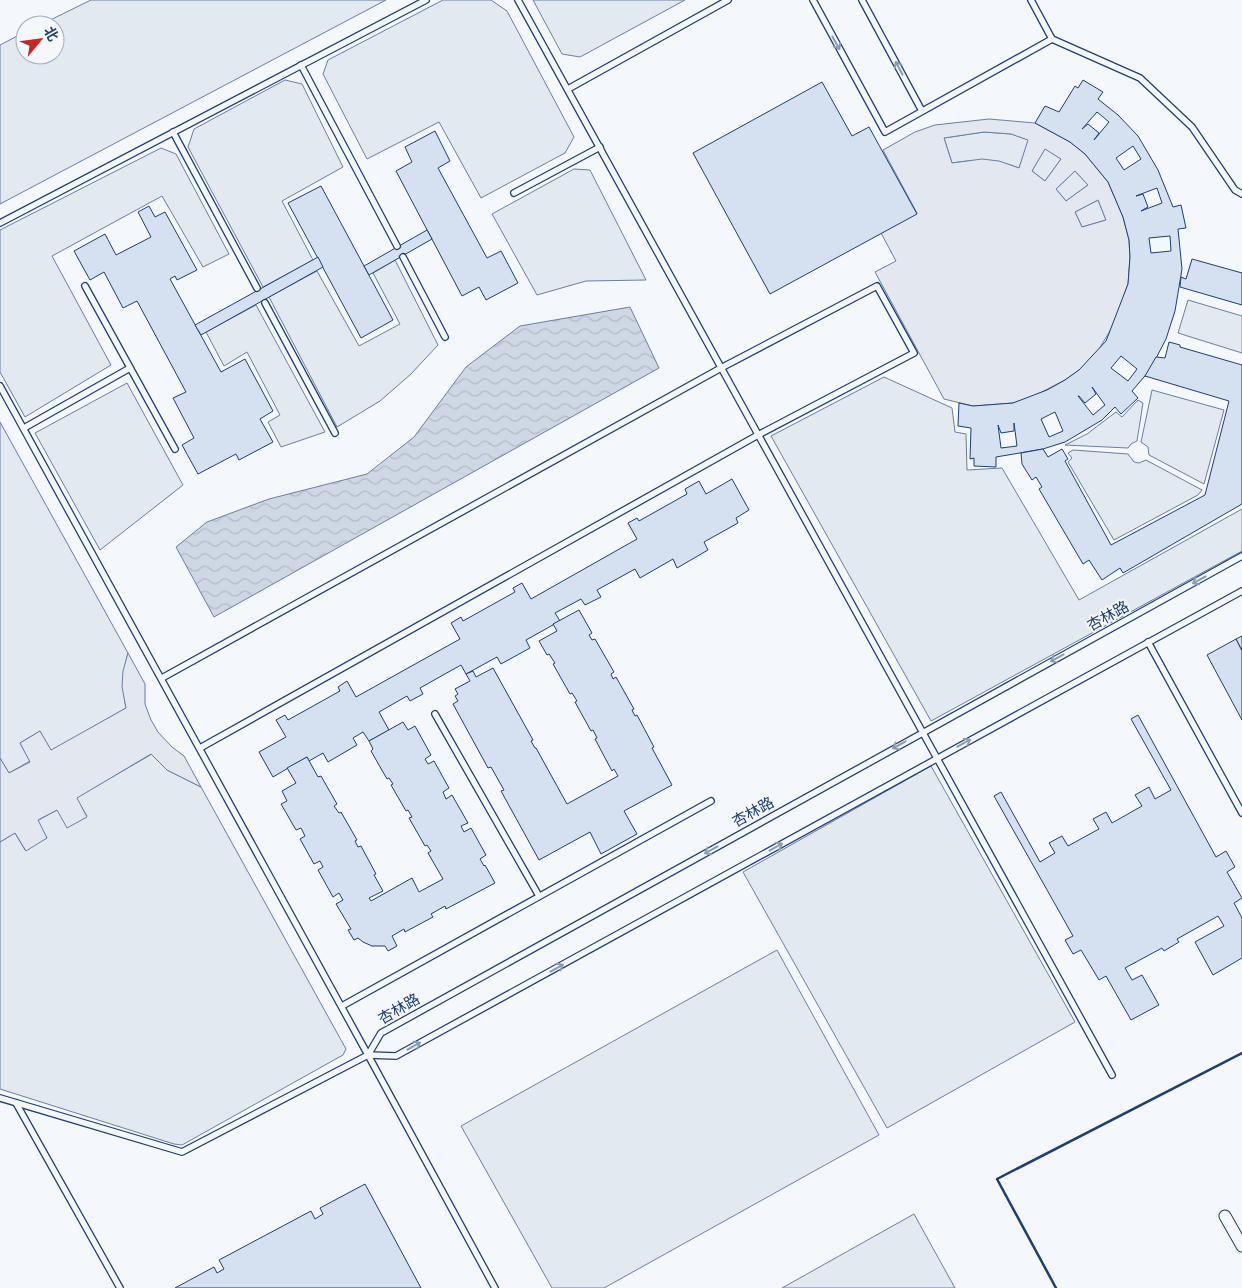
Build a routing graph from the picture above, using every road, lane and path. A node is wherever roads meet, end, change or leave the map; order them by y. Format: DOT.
graph roads {
  1 [pos="426,0"];
  2 [pos="518,0"];
  3 [pos="728,0"];
  4 [pos="813,0"];
  5 [pos="862,0"];
  6 [pos="1031,0"];
  7 [pos="1052,39"];
  8 [pos="301,64"];
  9 [pos="568,89"];
  10 [pos="922,111"];
  11 [pos="173,132"];
  12 [pos="600,147"];
  13 [pos="514,193"];
  14 [pos="1242,194"];
  15 [pos="0,223"];
  16 [pos="396,246"];
  17 [pos="403,258"];
  18 [pos="85,286"];
  19 [pos="257,288"];
  20 [pos="265,303"];
  21 [pos="445,337"];
  22 [pos="130,368"];
  23 [pos="722,368"];
  24 [pos="0,386"];
  25 [pos="24,428"];
  26 [pos="335,432"];
  27 [pos="758,435"];
  28 [pos="175,449"];
  29 [pos="1242,556"];
  30 [pos="1242,591"];
  31 [pos="1148,642"];
  32 [pos="162,678"];
  33 [pos="435,714"];
  34 [pos="923,732"];
  35 [pos="200,748"];
  36 [pos="937,758"];
  37 [pos="710,800"];
  38 [pos="1241,810"];
  39 [pos="539,896"];
  40 [pos="342,1006"];
  41 [pos="368,1055"];
  42 [pos="1112,1075"];
  43 [pos="0,1098"];
  44 [pos="16,1103"];
  45 [pos="1226,1216"];
  46 [pos="1242,1246"];
  47 [pos="120,1288"];
  48 [pos="495,1288"];
  1 -- 8 [label="lane"];
  2 -- 9 [label="lane"];
  3 -- 9 [label="lane"];
  4 -- 10 [label="lane, one-way"];
  10 -- 5 [label="lane, one-way"];
  6 -- 7 [label="lane"];
  7 -- 10 [label="lane"];
  7 -- 14 [label="lane"];
  8 -- 11 [label="lane"];
  8 -- 16 [label="lane"];
  9 -- 12 [label="lane"];
  11 -- 15 [label="lane"];
  11 -- 19 [label="lane"];
  12 -- 13 [label="lane"];
  12 -- 23 [label="lane"];
  17 -- 21 [label="lane"];
  18 -- 22 [label="lane"];
  20 -- 26 [label="lane"];
  22 -- 25 [label="lane"];
  22 -- 28 [label="lane"];
  23 -- 27 [label="lane"];
  23 -- 27 [label="lane"];
  23 -- 32 [label="lane"];
  24 -- 25 [label="lane"];
  25 -- 32 [label="lane"];
  27 -- 34 [label="lane"];
  27 -- 35 [label="lane"];
  29 -- 34 [label="lane, 杏林路, one-way"];
  30 -- 31 [label="lane"];
  36 -- 31 [label="lane, one-way"];
  31 -- 38 [label="lane"];
  32 -- 35 [label="lane"];
  33 -- 39 [label="lane"];
  34 -- 36 [label="lane"];
  34 -- 41 [label="lane, 杏林路, one-way"];
  35 -- 40 [label="lane"];
  41 -- 36 [label="lane, one-way"];
  36 -- 42 [label="lane"];
  37 -- 39 [label="lane"];
  39 -- 40 [label="lane"];
  40 -- 41 [label="lane"];
  41 -- 44 [label="lane"];
  41 -- 48 [label="lane"];
  43 -- 44 [label="lane"];
  44 -- 47 [label="lane"];
  45 -- 46 [label="street"];
}
